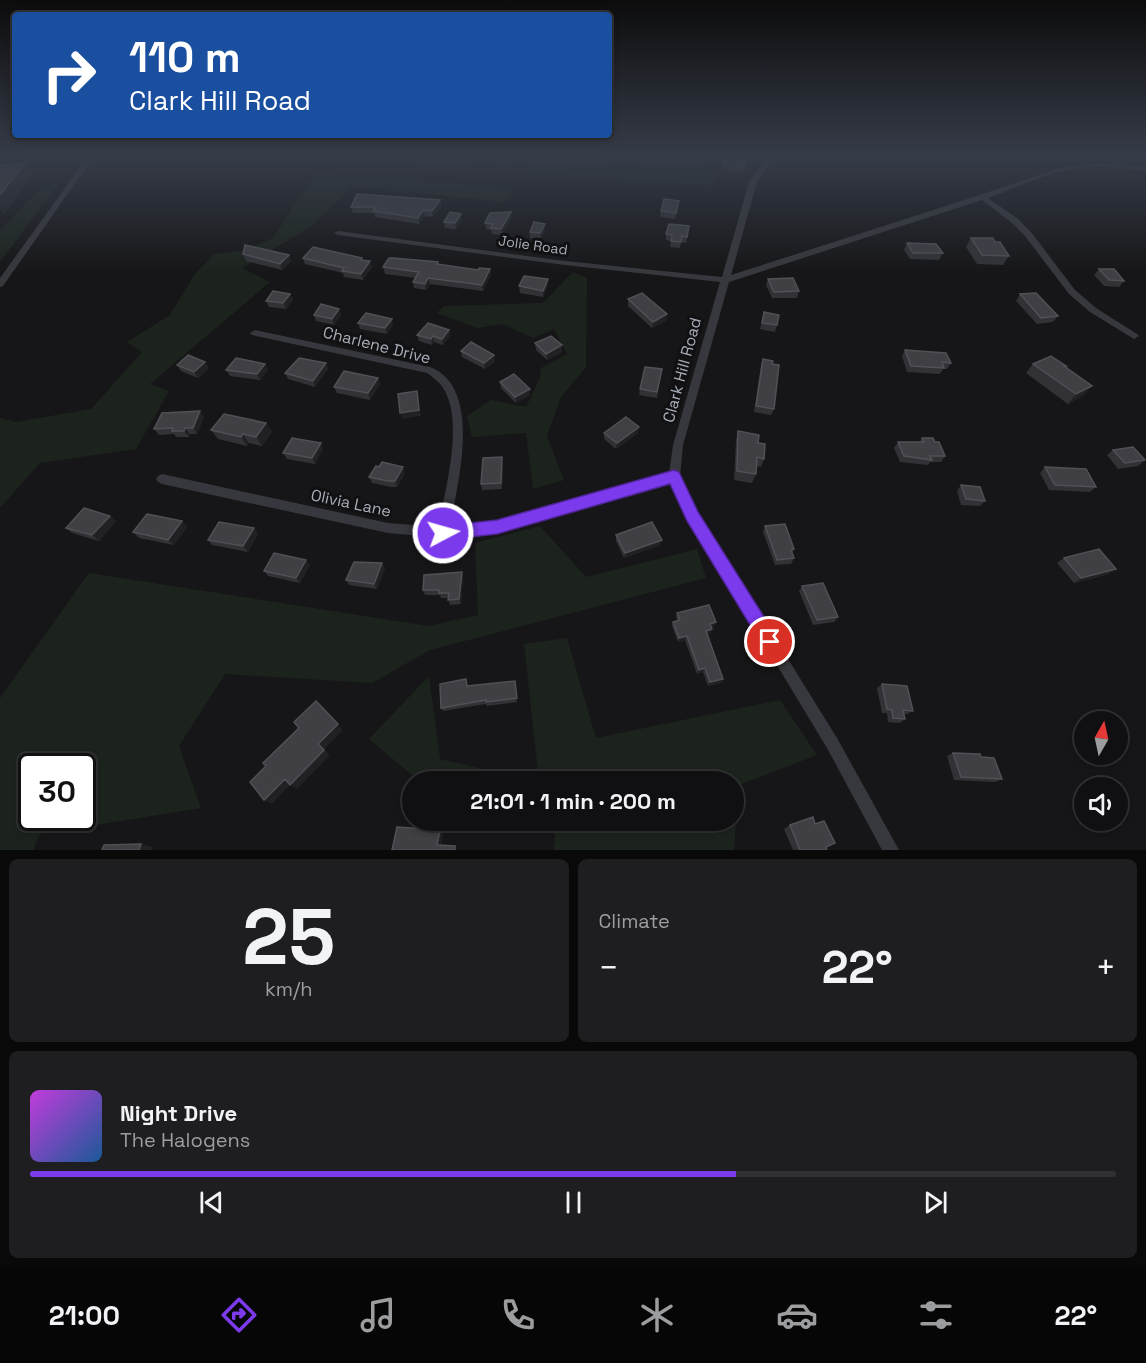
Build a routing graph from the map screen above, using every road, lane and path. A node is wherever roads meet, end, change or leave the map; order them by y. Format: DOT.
graph roads {
  1 [pos="64,195"];
  2 [pos="749,195"];
  3 [pos="989,195"];
  4 [pos="983,197"];
  5 [pos="338,233"];
  6 [pos="725,280"];
  7 [pos="0,284"];
  8 [pos="255,333"];
  9 [pos="1134,336"];
  10 [pos="674,476"];
  11 [pos="162,479"];
  12 [pos="443,533"];
  13 [pos="891,850"];
  1 -- 7 [label="street"];
  2 -- 6 [label="street, Clark Hill Road"];
  3 -- 4 [label="street"];
  4 -- 6 [label="street"];
  4 -- 9 [label="street"];
  5 -- 6 [label="street, Jolie Road"];
  6 -- 10 [label="street, Clark Hill Road"];
  8 -- 12 [label="street, Charlene Drive"];
  10 -- 12 [label="street, Olivia Lane"];
  10 -- 13 [label="street"];
  11 -- 12 [label="street, Olivia Lane"];
}
